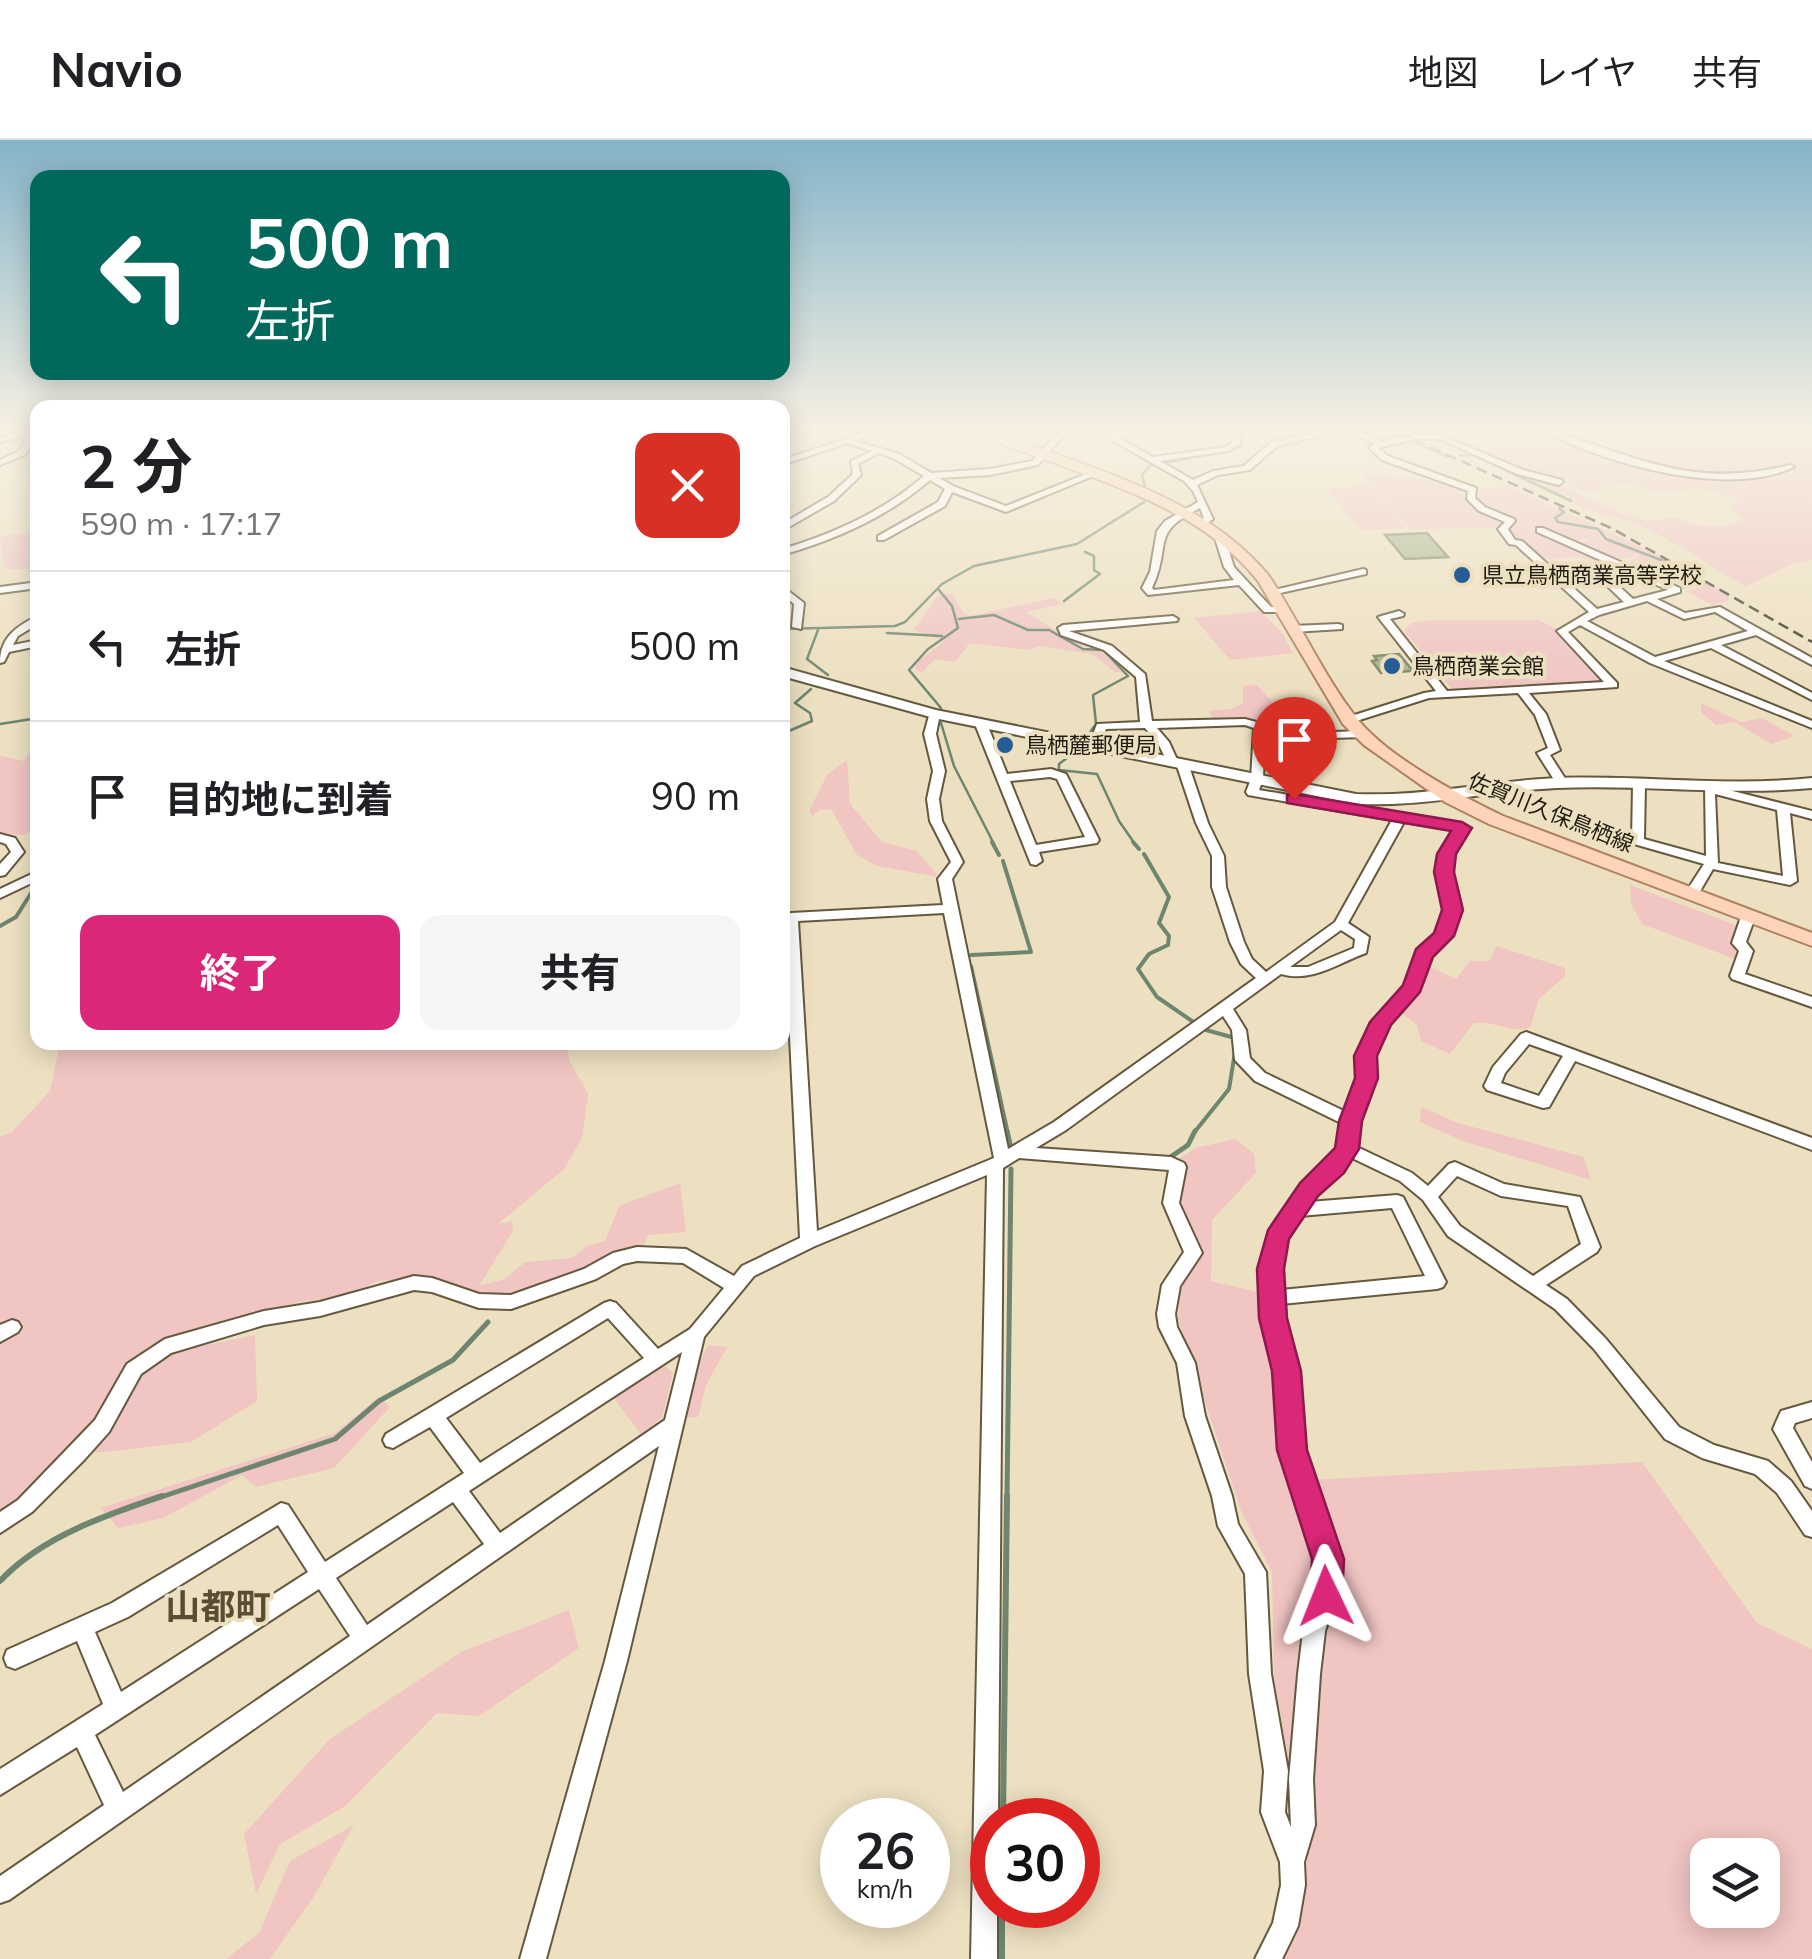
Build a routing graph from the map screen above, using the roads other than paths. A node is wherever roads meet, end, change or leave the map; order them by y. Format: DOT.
graph roads {
  1 [pos="866,518"];
  2 [pos="917,518"];
  3 [pos="1170,518"];
  4 [pos="1194,518"];
  5 [pos="1209,518"];
  6 [pos="1503,518"];
  7 [pos="1201,523"];
  8 [pos="1540,530"];
  9 [pos="1219,535"];
  10 [pos="881,538"];
  11 [pos="790,550"];
  12 [pos="1363,572"];
  13 [pos="1550,572"];
  14 [pos="1241,582"];
  15 [pos="30,586"];
  16 [pos="0,590"];
  17 [pos="1271,592"];
  18 [pos="790,596"];
  19 [pos="1648,598"];
  20 [pos="1630,602"];
  21 [pos="1282,610"];
  22 [pos="1595,613"];
  23 [pos="1399,614"];
  24 [pos="1174,620"];
  25 [pos="1581,622"];
  26 [pos="30,624"];
  27 [pos="797,627"];
  28 [pos="1338,627"];
  29 [pos="1293,629"];
  30 [pos="1756,632"];
  31 [pos="1713,645"];
  32 [pos="30,646"];
  33 [pos="3,655"];
  34 [pos="1654,661"];
  35 [pos="1812,662"];
  36 [pos="790,673"];
  37 [pos="1522,691"];
  38 [pos="1444,694"];
  39 [pos="1812,696"];
  40 [pos="934,714"];
  41 [pos="1349,720"];
  42 [pos="982,724"];
  43 [pos="1812,725"];
  44 [pos="1150,726"];
  45 [pos="1260,726"];
  46 [pos="1362,734"];
  47 [pos="1094,747"];
  48 [pos="1178,764"];
  49 [pos="1002,778"];
  50 [pos="1257,778"];
  51 [pos="1562,783"];
  52 [pos="1812,783"];
  53 [pos="1639,784"];
  54 [pos="1709,789"];
  55 [pos="1451,798"];
  56 [pos="1783,808"];
  57 [pos="1812,815"];
  58 [pos="1400,818"];
  59 [pos="0,838"];
  60 [pos="1711,864"];
  61 [pos="0,872"];
  62 [pos="30,879"];
  63 [pos="0,894"];
  64 [pos="1691,895"];
  65 [pos="950,909"];
  66 [pos="1748,916"];
  67 [pos="1340,924"];
  68 [pos="1812,940"];
  69 [pos="1280,968"];
  70 [pos="1264,978"];
  71 [pos="1812,1002"];
  72 [pos="1225,1008"];
  73 [pos="1572,1054"];
  74 [pos="1350,1121"];
  75 [pos="1812,1144"];
  76 [pos="1347,1149"];
  77 [pos="1004,1159"];
  78 [pos="1428,1196"];
  79 [pos="1295,1210"];
  80 [pos="809,1242"];
  81 [pos="1535,1283"];
  82 [pos="734,1285"];
  83 [pos="1272,1298"];
  84 [pos="696,1334"];
  85 [pos="657,1360"];
  86 [pos="1812,1410"];
  87 [pos="432,1416"];
  88 [pos="672,1426"];
  89 [pos="393,1440"];
  90 [pos="477,1475"];
  91 [pos="1812,1480"];
  92 [pos="454,1489"];
  93 [pos="0,1524"];
  94 [pos="1812,1528"];
  95 [pos="498,1546"];
  96 [pos="319,1576"];
  97 [pos="82,1628"];
  98 [pos="364,1640"];
  99 [pos="15,1658"];
  100 [pos="116,1708"];
  101 [pos="81,1731"];
  102 [pos="0,1783"];
  103 [pos="119,1809"];
  104 [pos="1292,1862"];
  105 [pos="0,1891"];
  106 [pos="533,1959"];
  107 [pos="984,1959"];
  108 [pos="1268,1959"];
  1 -- 11 [label="street"];
  2 -- 10 [label="street"];
  3 -- 14 [label="street"];
  4 -- 7 [label="main road, 佐賀川久保鳥栖線"];
  5 -- 7 [label="street"];
  6 -- 13 [label="street"];
  7 -- 9 [label="main road, 佐賀川久保鳥栖線"];
  8 -- 19 [label="street"];
  9 -- 14 [label="street"];
  9 -- 17 [label="main road, 佐賀川久保鳥栖線"];
  12 -- 17 [label="street"];
  13 -- 20 [label="street"];
  13 -- 22 [label="street"];
  14 -- 21 [label="street"];
  15 -- 16 [label="street"];
  17 -- 21 [label="main road, 佐賀川久保鳥栖線"];
  18 -- 27 [label="street"];
  19 -- 20 [label="street"];
  19 -- 30 [label="street"];
  20 -- 22 [label="street"];
  21 -- 29 [label="main road, 佐賀川久保鳥栖線"];
  22 -- 25 [label="street"];
  23 -- 38 [label="street"];
  24 -- 44 [label="street"];
  25 -- 34 [label="street"];
  25 -- 37 [label="street"];
  26 -- 33 [label="street"];
  28 -- 29 [label="street"];
  29 -- 41 [label="main road, 佐賀川久保鳥栖線"];
  30 -- 31 [label="street"];
  30 -- 35 [label="street"];
  31 -- 34 [label="street"];
  31 -- 39 [label="street"];
  32 -- 33 [label="street"];
  34 -- 43 [label="street"];
  36 -- 40 [label="street"];
  37 -- 38 [label="street"];
  37 -- 51 [label="street"];
  38 -- 41 [label="street"];
  40 -- 42 [label="street"];
  40 -- 65 [label="street"];
  41 -- 46 [label="main road, 佐賀川久保鳥栖線"];
  42 -- 47 [label="street"];
  42 -- 49 [label="street"];
  44 -- 45 [label="street"];
  44 -- 47 [label="street"];
  44 -- 48 [label="street"];
  45 -- 46 [label="street"];
  45 -- 50 [label="street"];
  46 -- 55 [label="main road, 佐賀川久保鳥栖線"];
  47 -- 48 [label="street"];
  48 -- 50 [label="street"];
  48 -- 70 [label="street"];
  49 -- 49 [label="street"];
  50 -- 55 [label="street"];
  50 -- 58 [label="street"];
  51 -- 53 [label="street"];
  51 -- 55 [label="street"];
  52 -- 54 [label="street"];
  53 -- 54 [label="street"];
  53 -- 60 [label="street"];
  54 -- 56 [label="street"];
  54 -- 60 [label="street"];
  55 -- 64 [label="main road, 佐賀川久保鳥栖線"];
  56 -- 57 [label="street"];
  56 -- 60 [label="street"];
  58 -- 67 [label="street"];
  58 -- 74 [label="street"];
  59 -- 61 [label="street"];
  60 -- 64 [label="street"];
  62 -- 63 [label="street"];
  64 -- 66 [label="main road, 佐賀川久保鳥栖線"];
  65 -- 77 [label="street"];
  65 -- 80 [label="street"];
  66 -- 68 [label="main road, 佐賀川久保鳥栖線"];
  66 -- 71 [label="street"];
  67 -- 69 [label="street"];
  67 -- 69 [label="street"];
  69 -- 70 [label="street"];
  70 -- 72 [label="street"];
  72 -- 74 [label="street"];
  72 -- 77 [label="street"];
  73 -- 73 [label="street"];
  73 -- 75 [label="street"];
  74 -- 76 [label="street"];
  76 -- 78 [label="street"];
  76 -- 79 [label="street"];
  77 -- 80 [label="street"];
  77 -- 104 [label="street"];
  77 -- 107 [label="street"];
  78 -- 81 [label="street"];
  78 -- 81 [label="street"];
  79 -- 83 [label="street"];
  79 -- 83 [label="street"];
  80 -- 82 [label="street"];
  81 -- 94 [label="street"];
  82 -- 84 [label="street"];
  82 -- 93 [label="street"];
  83 -- 104 [label="street"];
  84 -- 85 [label="street"];
  84 -- 88 [label="street"];
  85 -- 87 [label="street"];
  85 -- 90 [label="street"];
  86 -- 91 [label="street"];
  87 -- 89 [label="street"];
  87 -- 90 [label="street"];
  88 -- 95 [label="street"];
  88 -- 106 [label="street"];
  90 -- 92 [label="street"];
  92 -- 95 [label="street"];
  92 -- 96 [label="street"];
  95 -- 98 [label="street"];
  96 -- 97 [label="street"];
  96 -- 98 [label="street"];
  96 -- 100 [label="street"];
  97 -- 99 [label="street"];
  97 -- 100 [label="street"];
  98 -- 103 [label="street"];
  100 -- 101 [label="street"];
  101 -- 102 [label="street"];
  101 -- 103 [label="street"];
  103 -- 105 [label="street"];
  104 -- 108 [label="street"];
}
